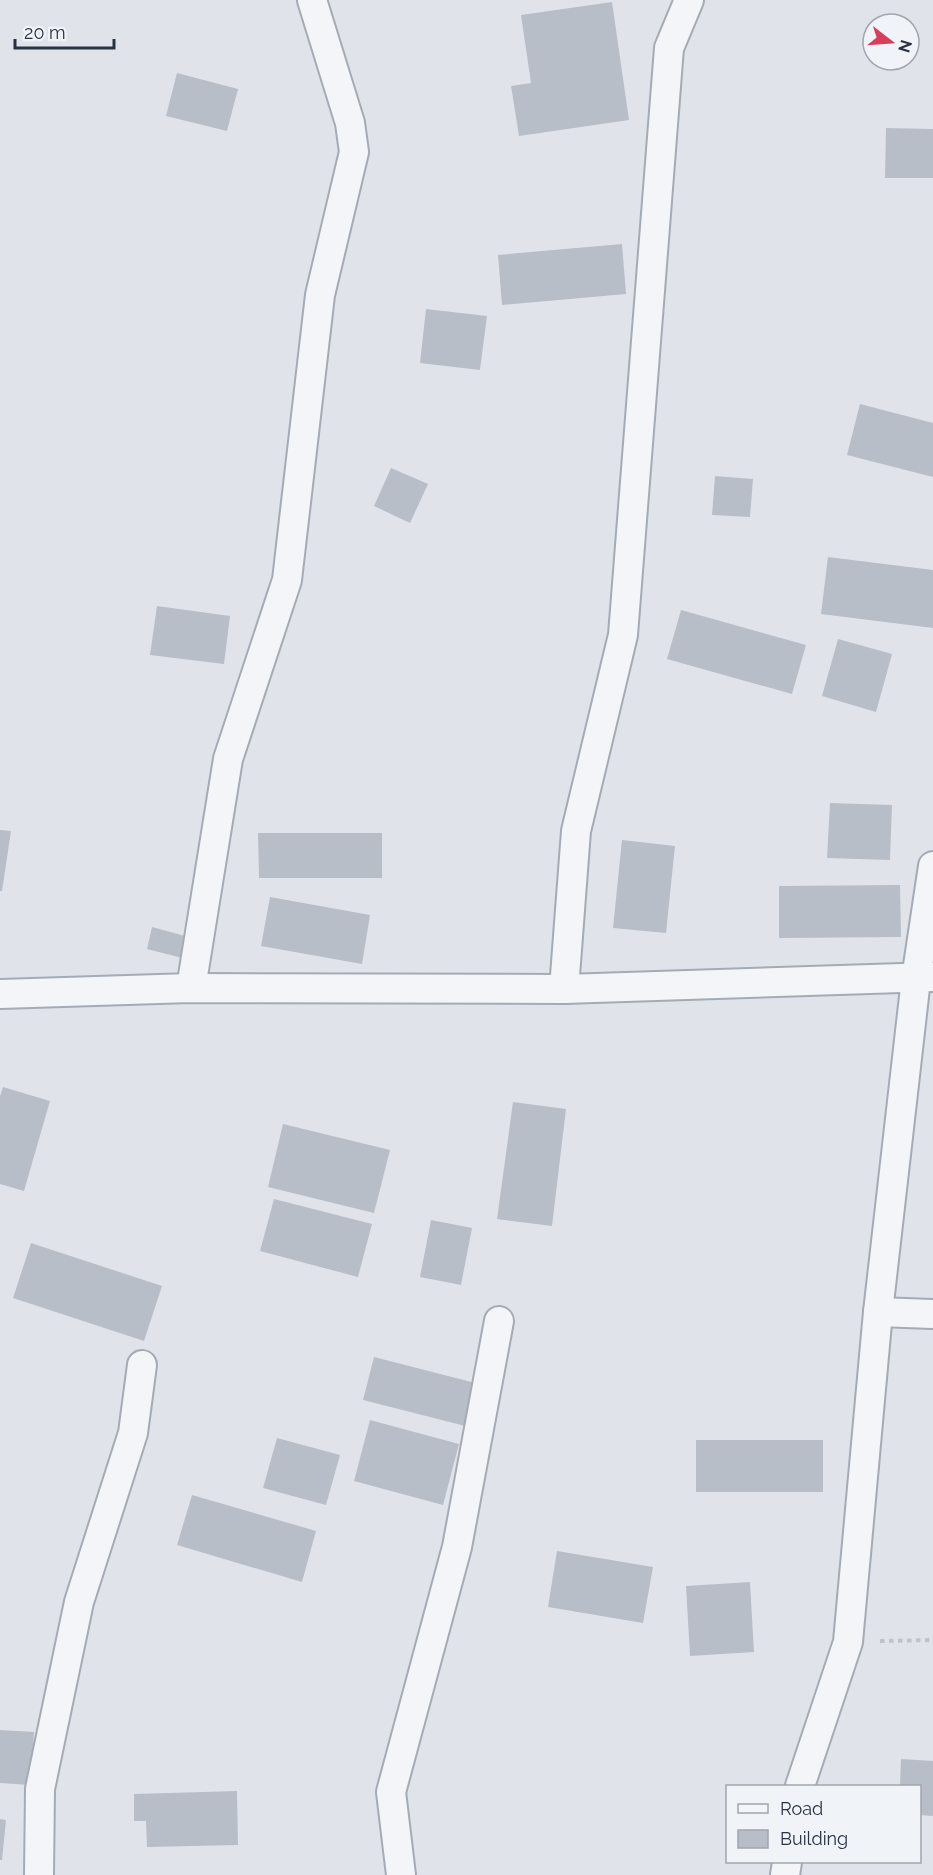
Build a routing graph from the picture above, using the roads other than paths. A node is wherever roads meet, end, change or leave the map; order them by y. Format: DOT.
graph roads {
  1 [pos="312,0"];
  2 [pos="689,0"];
  3 [pos="933,866"];
  4 [pos="924,978"];
  5 [pos="191,988"];
  6 [pos="564,989"];
  7 [pos="0,994"];
  8 [pos="878,1312"];
  9 [pos="933,1314"];
  10 [pos="499,1321"];
  11 [pos="142,1365"];
  12 [pos="800,1785"];
  13 [pos="39,1875"];
  14 [pos="401,1875"];
  1 -- 5 [label="street"];
  2 -- 6 [label="street"];
  3 -- 4 [label="street"];
  4 -- 6 [label="street"];
  4 -- 8 [label="street"];
  5 -- 6 [label="street"];
  5 -- 7 [label="street"];
  8 -- 9 [label="street"];
  8 -- 12 [label="street"];
  10 -- 14 [label="street"];
  11 -- 13 [label="street"];
}
